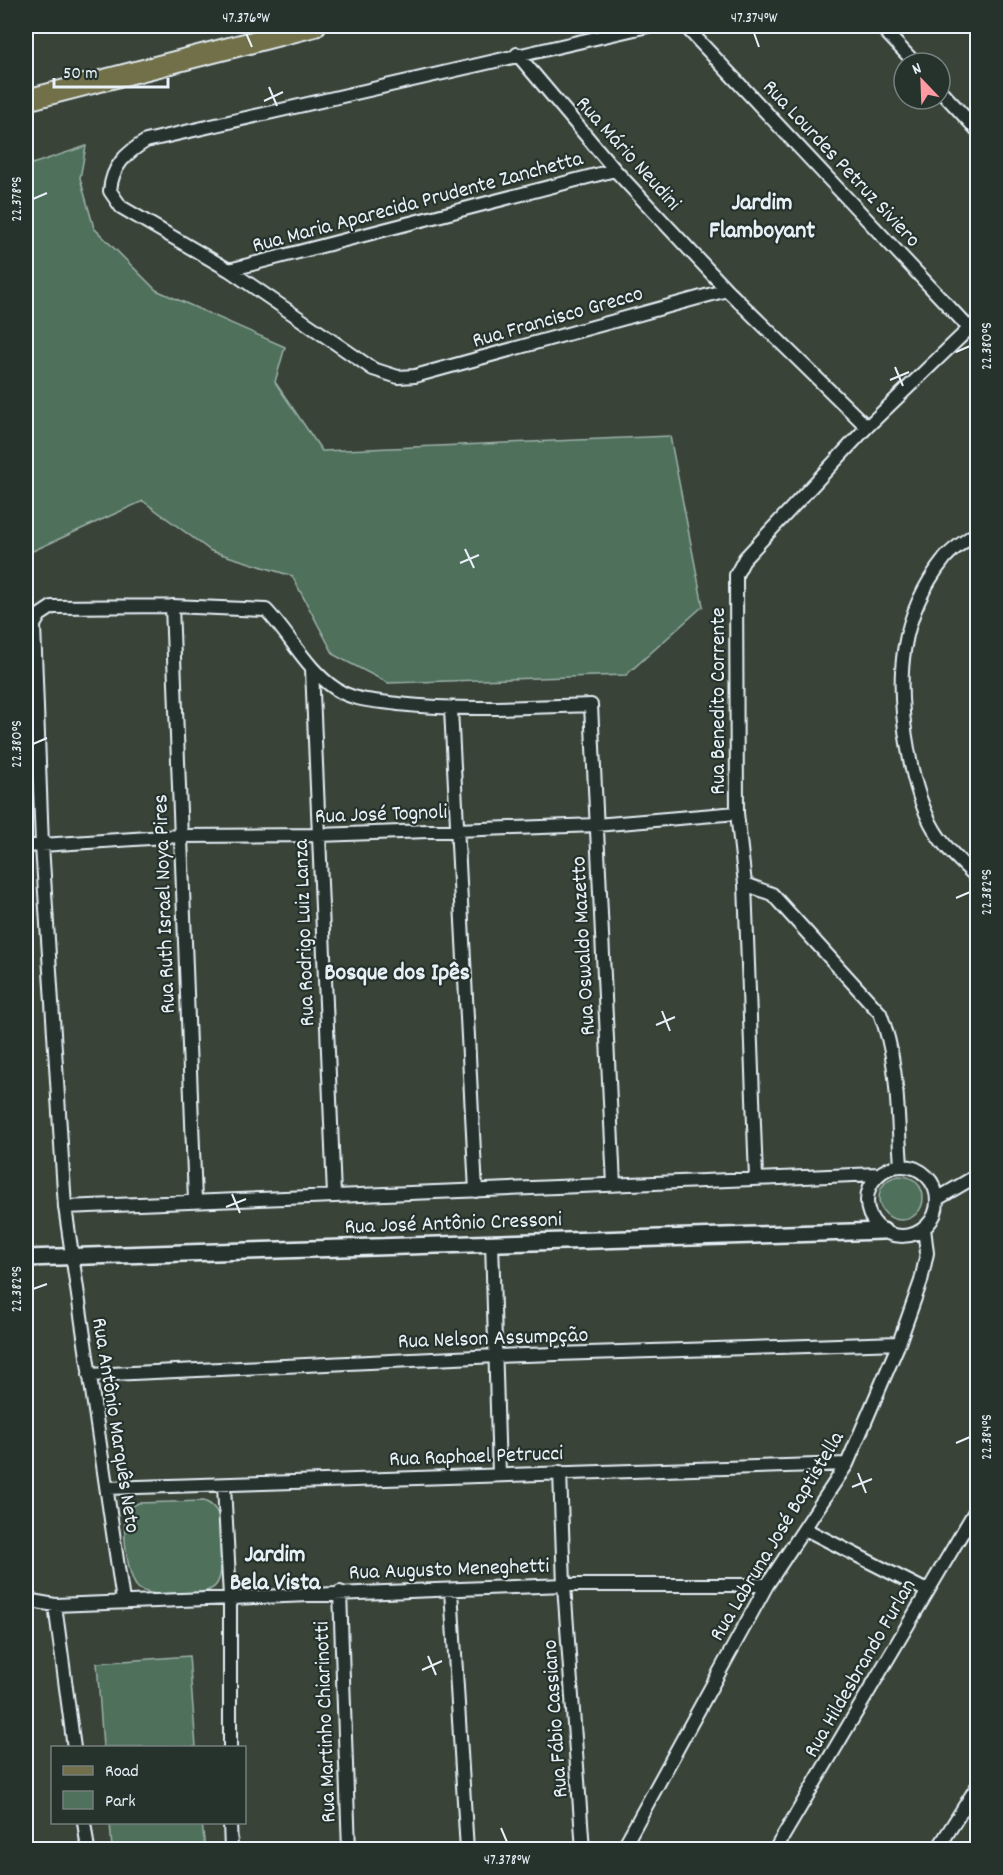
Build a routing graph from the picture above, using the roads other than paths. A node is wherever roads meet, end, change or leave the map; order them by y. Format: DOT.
graph roads {
  1 [pos="315,26"];
  2 [pos="648,26"];
  3 [pos="686,26"];
  4 [pos="880,26"];
  5 [pos="904,51"];
  6 [pos="517,54"];
  7 [pos="26,100"];
  8 [pos="952,103"];
  9 [pos="978,131"];
  10 [pos="615,170"];
  11 [pos="229,270"];
  12 [pos="727,290"];
  13 [pos="973,324"];
  14 [pos="867,427"];
  15 [pos="978,532"];
  16 [pos="172,606"];
  17 [pos="312,668"];
  18 [pos="451,709"];
  19 [pos="737,813"];
  20 [pos="596,825"];
  21 [pos="456,830"];
  22 [pos="319,835"];
  23 [pos="180,836"];
  24 [pos="42,845"];
  25 [pos="26,846"];
  26 [pos="978,879"];
  27 [pos="745,884"];
  28 [pos="901,1165"];
  29 [pos="879,1174"];
  30 [pos="978,1175"];
  31 [pos="756,1178"];
  32 [pos="614,1185"];
  33 [pos="476,1191"];
  34 [pos="334,1195"];
  35 [pos="937,1199"];
  36 [pos="195,1200"];
  37 [pos="65,1207"];
  38 [pos="924,1228"];
  39 [pos="883,1231"];
  40 [pos="492,1242"];
  41 [pos="72,1255"];
  42 [pos="26,1258"];
  43 [pos="899,1342"];
  44 [pos="497,1356"];
  45 [pos="89,1375"];
  46 [pos="847,1464"];
  47 [pos="560,1472"];
  48 [pos="499,1474"];
  49 [pos="224,1485"];
  50 [pos="107,1488"];
  51 [pos="978,1506"];
  52 [pos="805,1529"];
  53 [pos="564,1585"];
  54 [pos="767,1585"];
  55 [pos="451,1590"];
  56 [pos="927,1590"];
  57 [pos="340,1592"];
  58 [pos="230,1597"];
  59 [pos="26,1600"];
  60 [pos="123,1601"];
  61 [pos="56,1605"];
  62 [pos="74,1746"];
  63 [pos="230,1746"];
  64 [pos="978,1785"];
  65 [pos="84,1824"];
  66 [pos="230,1824"];
  67 [pos="88,1850"];
  68 [pos="231,1850"];
  69 [pos="349,1850"];
  70 [pos="467,1850"];
  71 [pos="583,1850"];
  72 [pos="622,1850"];
  73 [pos="775,1850"];
  74 [pos="937,1850"];
  1 -- 7 [label="main road"];
  2 -- 6 [label="street"];
  3 -- 13 [label="street, Rua Lourdes Petruz Siviero"];
  4 -- 5 [label="street"];
  6 -- 10 [label="street, Rua Mário Neudini"];
  6 -- 11 [label="street"];
  8 -- 9 [label="street"];
  10 -- 11 [label="street, Rua Maria Aparecida Prudente Zanchetta"];
  10 -- 12 [label="street, Rua Mário Neudini"];
  11 -- 12 [label="street, Rua Francisco Grecco"];
  12 -- 14 [label="street, Rua Mário Neudini"];
  13 -- 14 [label="street, Rua Benedito Corrente"];
  14 -- 19 [label="street, Rua Benedito Corrente"];
  15 -- 26 [label="street"];
  16 -- 17 [label="street"];
  16 -- 23 [label="street, Rua Ruth Israel Noya Pires"];
  16 -- 24 [label="street, Rua Antônio Marquês Neto"];
  17 -- 18 [label="street"];
  17 -- 22 [label="street, Rua Rodrigo Luiz Lanza"];
  18 -- 20 [label="street, Rua Oswaldo Mazetto"];
  18 -- 21 [label="street"];
  19 -- 20 [label="street, Rua José Tognoli"];
  19 -- 27 [label="street, Rua Benedito Corrente"];
  20 -- 21 [label="street, Rua José Tognoli"];
  20 -- 32 [label="street, Rua Oswaldo Mazetto"];
  21 -- 22 [label="street, Rua José Tognoli"];
  21 -- 33 [label="street"];
  22 -- 23 [label="street, Rua José Tognoli"];
  22 -- 34 [label="street, Rua Rodrigo Luiz Lanza"];
  23 -- 24 [label="street, Rua José Tognoli"];
  23 -- 36 [label="street, Rua Ruth Israel Noya Pires"];
  24 -- 25 [label="street, Rua José Tognoli"];
  24 -- 37 [label="street, Rua Antônio Marquês Neto"];
  27 -- 28 [label="street"];
  27 -- 31 [label="street, Rua Benedito Corrente"];
  28 -- 29 [label="street"];
  28 -- 35 [label="street"];
  29 -- 31 [label="street, Rua José Antônio Cressoni"];
  29 -- 39 [label="street"];
  30 -- 35 [label="street"];
  31 -- 32 [label="street, Rua José Antônio Cressoni"];
  32 -- 33 [label="street, Rua José Antônio Cressoni"];
  33 -- 34 [label="street, Rua José Antônio Cressoni"];
  34 -- 36 [label="street, Rua José Antônio Cressoni"];
  35 -- 38 [label="street"];
  36 -- 37 [label="street, Rua José Antônio Cressoni"];
  37 -- 41 [label="street, Rua Antônio Marquês Neto"];
  38 -- 39 [label="street"];
  38 -- 43 [label="street, Rua Labruna José Baptistella"];
  39 -- 40 [label="street, Rua José Antônio Cressoni"];
  40 -- 41 [label="street, Rua José Antônio Cressoni"];
  40 -- 44 [label="street"];
  41 -- 42 [label="street, Rua José Antônio Cressoni"];
  41 -- 45 [label="street, Rua Antônio Marquês Neto"];
  43 -- 44 [label="street, Rua Nelson Assumpção"];
  43 -- 46 [label="street, Rua Labruna José Baptistella"];
  44 -- 45 [label="street, Rua Nelson Assumpção"];
  44 -- 48 [label="street"];
  45 -- 50 [label="street, Rua Antônio Marquês Neto"];
  46 -- 47 [label="street, Rua Raphael Petrucci"];
  46 -- 52 [label="street, Rua Labruna José Baptistella"];
  47 -- 48 [label="street, Rua Raphael Petrucci"];
  47 -- 53 [label="street, Rua Fábio Cassiano"];
  48 -- 49 [label="street, Rua Raphael Petrucci"];
  49 -- 50 [label="street, Rua Raphael Petrucci"];
  49 -- 58 [label="street"];
  50 -- 60 [label="street, Rua Antônio Marquês Neto"];
  51 -- 56 [label="street, Rua Hildesbrando Furlan"];
  52 -- 54 [label="street, Rua Labruna José Baptistella"];
  52 -- 56 [label="street"];
  53 -- 54 [label="street, Rua Augusto Meneghetti"];
  53 -- 55 [label="street, Rua Augusto Meneghetti"];
  53 -- 71 [label="street, Rua Fábio Cassiano"];
  54 -- 72 [label="street, Rua Labruna José Baptistella"];
  55 -- 57 [label="street, Rua Augusto Meneghetti"];
  55 -- 70 [label="street"];
  56 -- 73 [label="street, Rua Hildesbrando Furlan"];
  57 -- 58 [label="street, Rua Augusto Meneghetti"];
  57 -- 69 [label="street, Rua Martinho Chiarinotti"];
  58 -- 60 [label="street, Rua Augusto Meneghetti"];
  58 -- 63 [label="street"];
  59 -- 61 [label="street, Rua Augusto Meneghetti"];
  60 -- 61 [label="street, Rua Augusto Meneghetti"];
  61 -- 62 [label="street"];
  64 -- 74 [label="street"];
  65 -- 67 [label="street"];
  66 -- 68 [label="street"];
}
